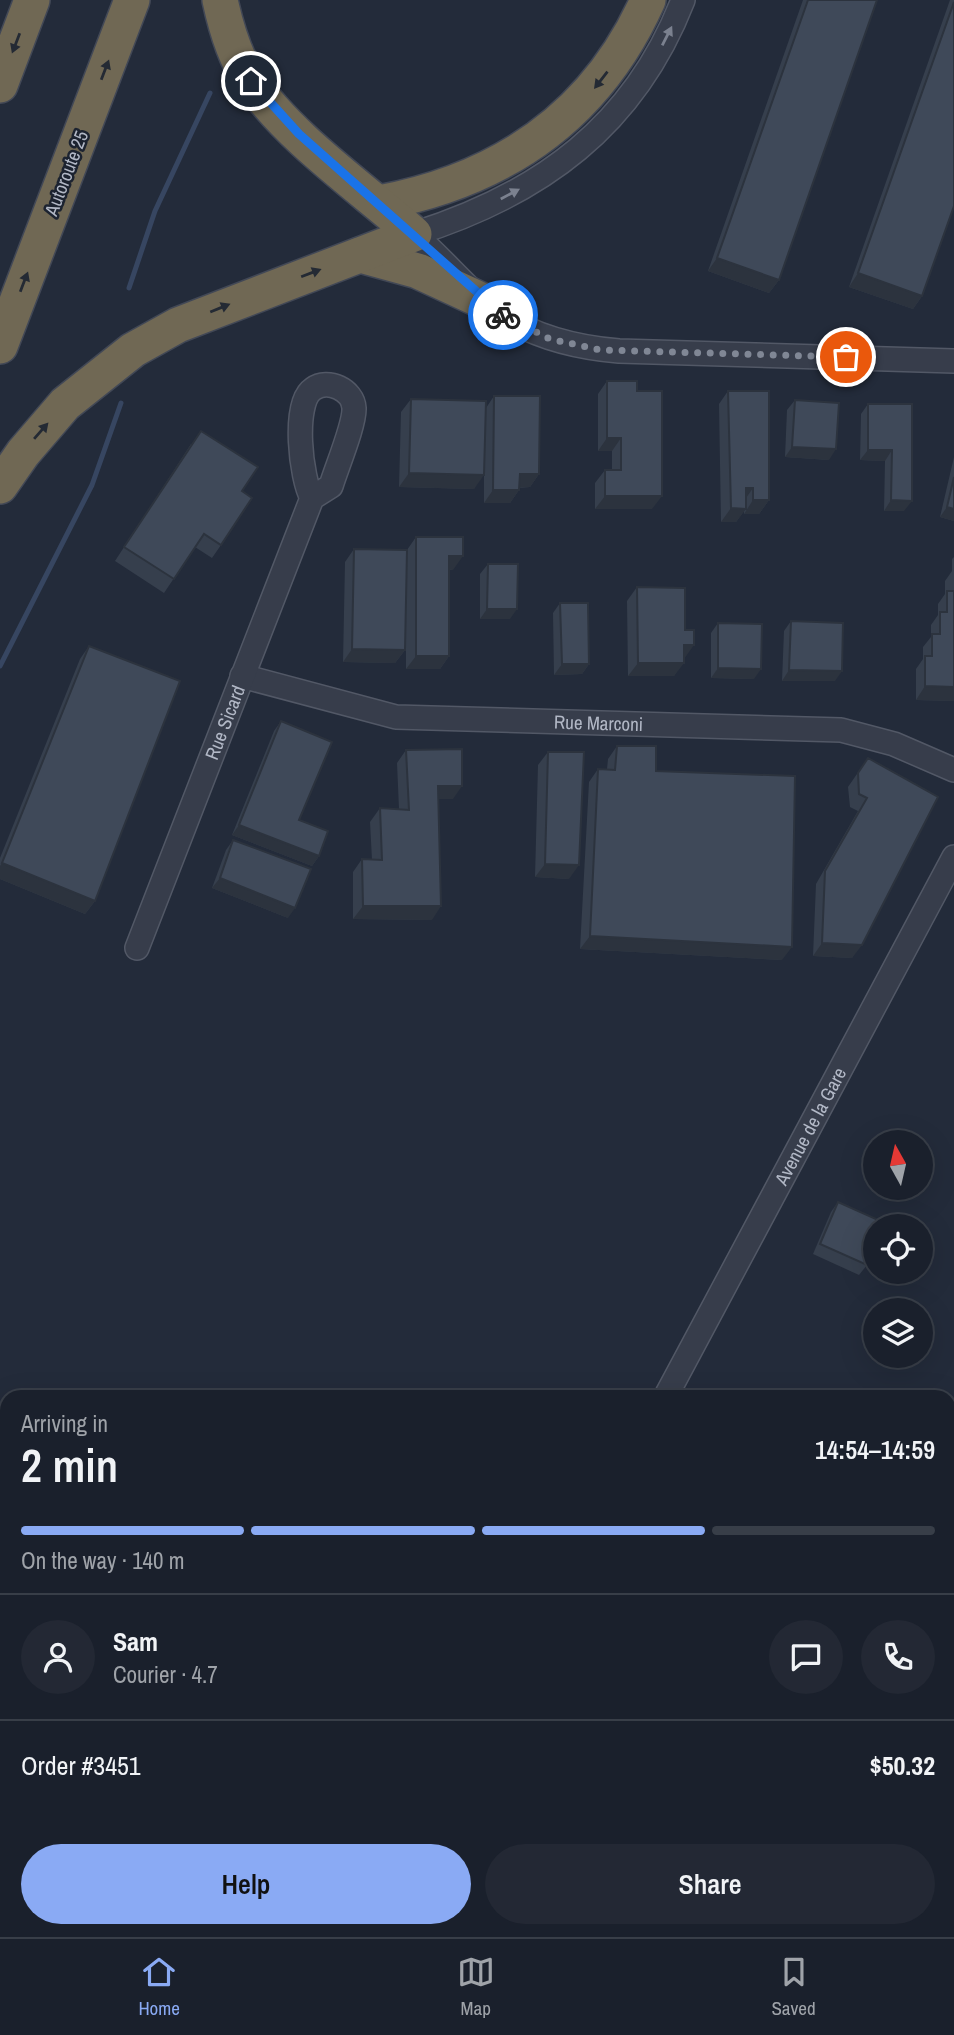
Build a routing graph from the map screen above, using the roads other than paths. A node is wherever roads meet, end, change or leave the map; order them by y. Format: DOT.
graph roads {
  1 [pos="32,0"];
  2 [pos="132,0"];
  3 [pos="220,0"];
  4 [pos="648,0"];
  5 [pos="683,0"];
  6 [pos="0,85"];
  7 [pos="379,203"];
  8 [pos="414,234"];
  9 [pos="360,255"];
  10 [pos="485,302"];
  11 [pos="0,346"];
  12 [pos="954,361"];
  13 [pos="0,486"];
  14 [pos="312,498"];
  15 [pos="243,676"];
  16 [pos="954,770"];
  17 [pos="954,856"];
  18 [pos="137,948"];
  19 [pos="669,1390"];
  1 -- 6 [label="highway, one-way"];
  11 -- 2 [label="highway, Autoroute 25, one-way"];
  3 -- 7 [label="highway"];
  4 -- 7 [label="highway, one-way"];
  8 -- 5 [label="street, one-way"];
  7 -- 8 [label="highway"];
  8 -- 9 [label="highway"];
  8 -- 10 [label="street"];
  9 -- 10 [label="highway"];
  13 -- 9 [label="highway, one-way"];
  10 -- 12 [label="street"];
  14 -- 15 [label="street, Rue Sicard"];
  15 -- 16 [label="street, Rue Marconi"];
  15 -- 18 [label="street, Rue Sicard"];
  17 -- 19 [label="street, Avenue de la Gare"];
}
